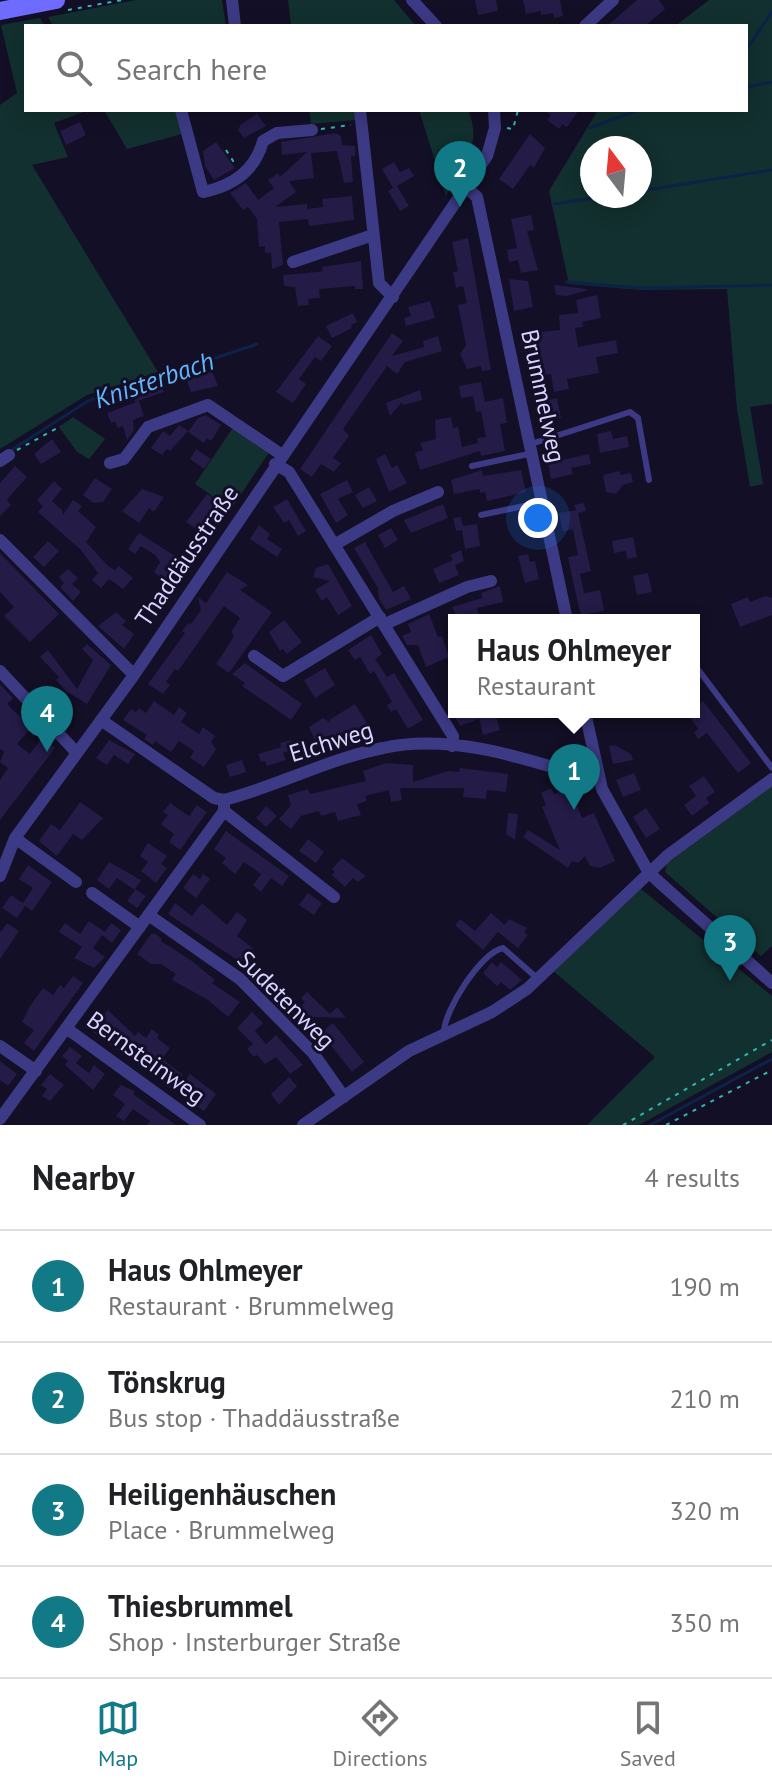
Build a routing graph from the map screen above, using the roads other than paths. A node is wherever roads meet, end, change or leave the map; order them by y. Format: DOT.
graph roads {
  1 [pos="56,0"];
  2 [pos="232,0"];
  3 [pos="413,0"];
  4 [pos="613,0"];
  5 [pos="0,11"];
  6 [pos="235,24"];
  7 [pos="434,24"];
  8 [pos="587,24"];
  9 [pos="182,112"];
  10 [pos="360,112"];
  11 [pos="498,112"];
  12 [pos="312,130"];
  13 [pos="466,187"];
  14 [pos="373,235"];
  15 [pos="293,262"];
  16 [pos="393,297"];
  17 [pos="532,448"];
  18 [pos="279,459"];
  19 [pos="110,463"];
  20 [pos="472,466"];
  21 [pos="649,480"];
  22 [pos="438,492"];
  23 [pos="543,502"];
  24 [pos="481,515"];
  25 [pos="0,540"];
  26 [pos="334,545"];
  27 [pos="491,581"];
  28 [pos="566,614"];
  29 [pos="382,620"];
  30 [pos="254,656"];
  31 [pos="0,671"];
  32 [pos="700,672"];
  33 [pos="134,675"];
  34 [pos="586,718"];
  35 [pos="101,720"];
  36 [pos="452,746"];
  37 [pos="77,753"];
  38 [pos="772,768"];
  39 [pos="599,776"];
  40 [pos="772,779"];
  41 [pos="224,806"];
  42 [pos="15,838"];
  43 [pos="649,873"];
  44 [pos="1,874"];
  45 [pos="76,882"];
  46 [pos="92,893"];
  47 [pos="334,897"];
  48 [pos="150,916"];
  49 [pos="140,927"];
  50 [pos="537,978"];
  51 [pos="772,983"];
  52 [pos="66,1028"];
  53 [pos="444,1033"];
  54 [pos="0,1046"];
  55 [pos="36,1071"];
  56 [pos="344,1097"];
  57 [pos="0,1119"];
  58 [pos="200,1125"];
  59 [pos="303,1125"];
  1 -- 5 [label="main road"];
  2 -- 6 [label="street"];
  3 -- 7 [label="street"];
  4 -- 8 [label="street"];
  9 -- 12 [label="street"];
  10 -- 14 [label="street"];
  11 -- 13 [label="street, Thaddäusstraße"];
  13 -- 16 [label="street, Thaddäusstraße"];
  13 -- 17 [label="street, Brummelweg"];
  14 -- 15 [label="street"];
  14 -- 16 [label="street"];
  16 -- 18 [label="street, Thaddäusstraße"];
  17 -- 20 [label="lane"];
  17 -- 21 [label="lane"];
  17 -- 23 [label="street, Brummelweg"];
  18 -- 19 [label="street"];
  18 -- 26 [label="street"];
  18 -- 33 [label="street, Thaddäusstraße"];
  22 -- 26 [label="street"];
  23 -- 24 [label="lane"];
  23 -- 28 [label="street, Brummelweg"];
  25 -- 33 [label="street"];
  26 -- 29 [label="street"];
  27 -- 29 [label="street"];
  29 -- 30 [label="street"];
  29 -- 36 [label="street"];
  31 -- 37 [label="street"];
  32 -- 38 [label="lane"];
  33 -- 35 [label="street, Thaddäusstraße"];
  34 -- 39 [label="street"];
  35 -- 37 [label="street, Thaddäusstraße"];
  35 -- 41 [label="street"];
  36 -- 39 [label="street, Elchweg"];
  36 -- 41 [label="street, Elchweg"];
  37 -- 42 [label="street, Thaddäusstraße"];
  39 -- 43 [label="street"];
  40 -- 43 [label="street"];
  41 -- 47 [label="street"];
  41 -- 48 [label="street"];
  42 -- 44 [label="street, Thaddäusstraße"];
  42 -- 45 [label="street"];
  43 -- 50 [label="street"];
  43 -- 51 [label="street"];
  46 -- 49 [label="street"];
  48 -- 49 [label="street"];
  48 -- 56 [label="street, Sudetenweg"];
  49 -- 52 [label="street"];
  50 -- 53 [label="street"];
  50 -- 53 [label="lane"];
  52 -- 55 [label="street"];
  52 -- 58 [label="street, Bernsteinweg"];
  53 -- 56 [label="street"];
  54 -- 55 [label="street"];
  55 -- 57 [label="street"];
  56 -- 59 [label="street"];
}
